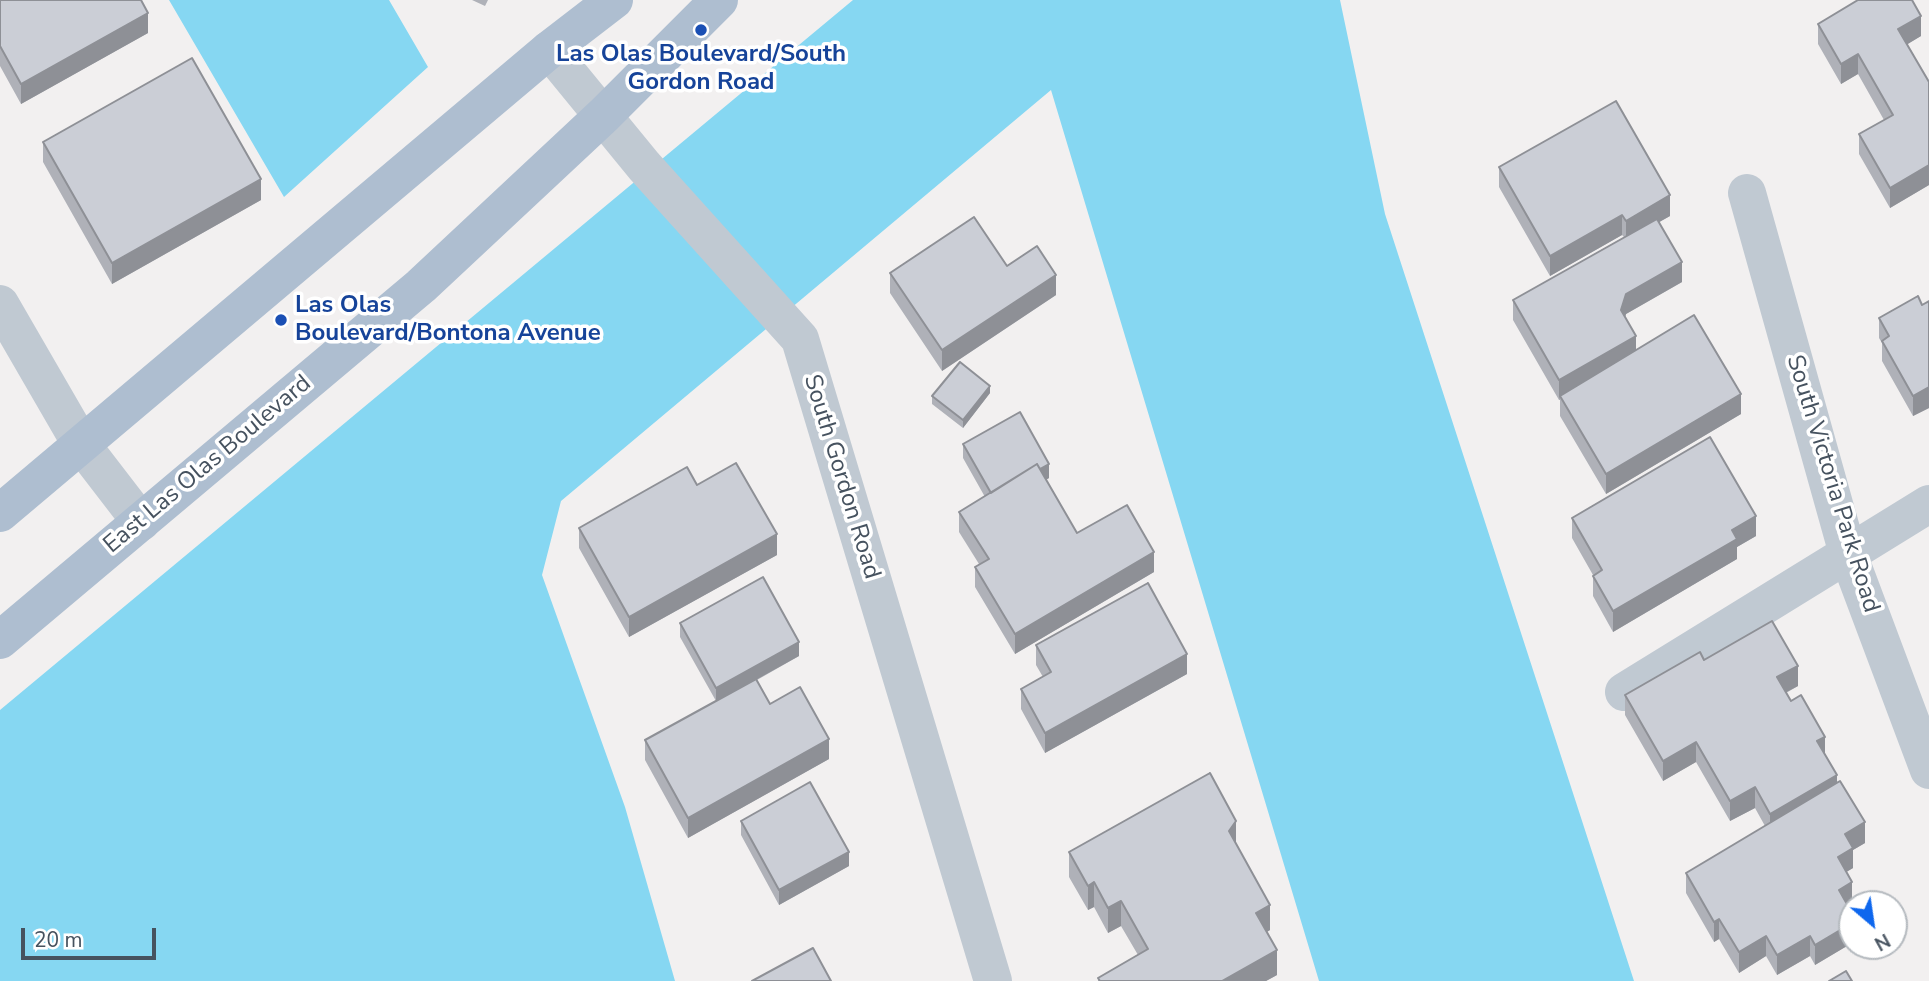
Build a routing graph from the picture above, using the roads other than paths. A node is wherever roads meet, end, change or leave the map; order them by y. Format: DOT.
graph roads {
  1 [pos="614,0"];
  2 [pos="719,0"];
  3 [pos="549,50"];
  4 [pos="604,115"];
  5 [pos="1747,193"];
  6 [pos="0,304"];
  7 [pos="81,444"];
  8 [pos="1929,503"];
  9 [pos="0,513"];
  10 [pos="141,522"];
  11 [pos="1848,554"];
  12 [pos="0,640"];
  13 [pos="1623,692"];
  14 [pos="1929,771"];
  15 [pos="993,981"];
  1 -- 3 [label="main road"];
  2 -- 4 [label="main road, East Las Olas Boulevard"];
  3 -- 4 [label="street, South Gordon Road"];
  3 -- 7 [label="main road"];
  4 -- 10 [label="main road, East Las Olas Boulevard"];
  4 -- 15 [label="street, South Gordon Road"];
  5 -- 11 [label="street, South Victoria Park Road"];
  6 -- 7 [label="street"];
  7 -- 9 [label="main road"];
  7 -- 10 [label="street"];
  8 -- 11 [label="street"];
  10 -- 12 [label="main road, East Las Olas Boulevard"];
  11 -- 13 [label="street"];
  11 -- 14 [label="street, South Victoria Park Road"];
}
